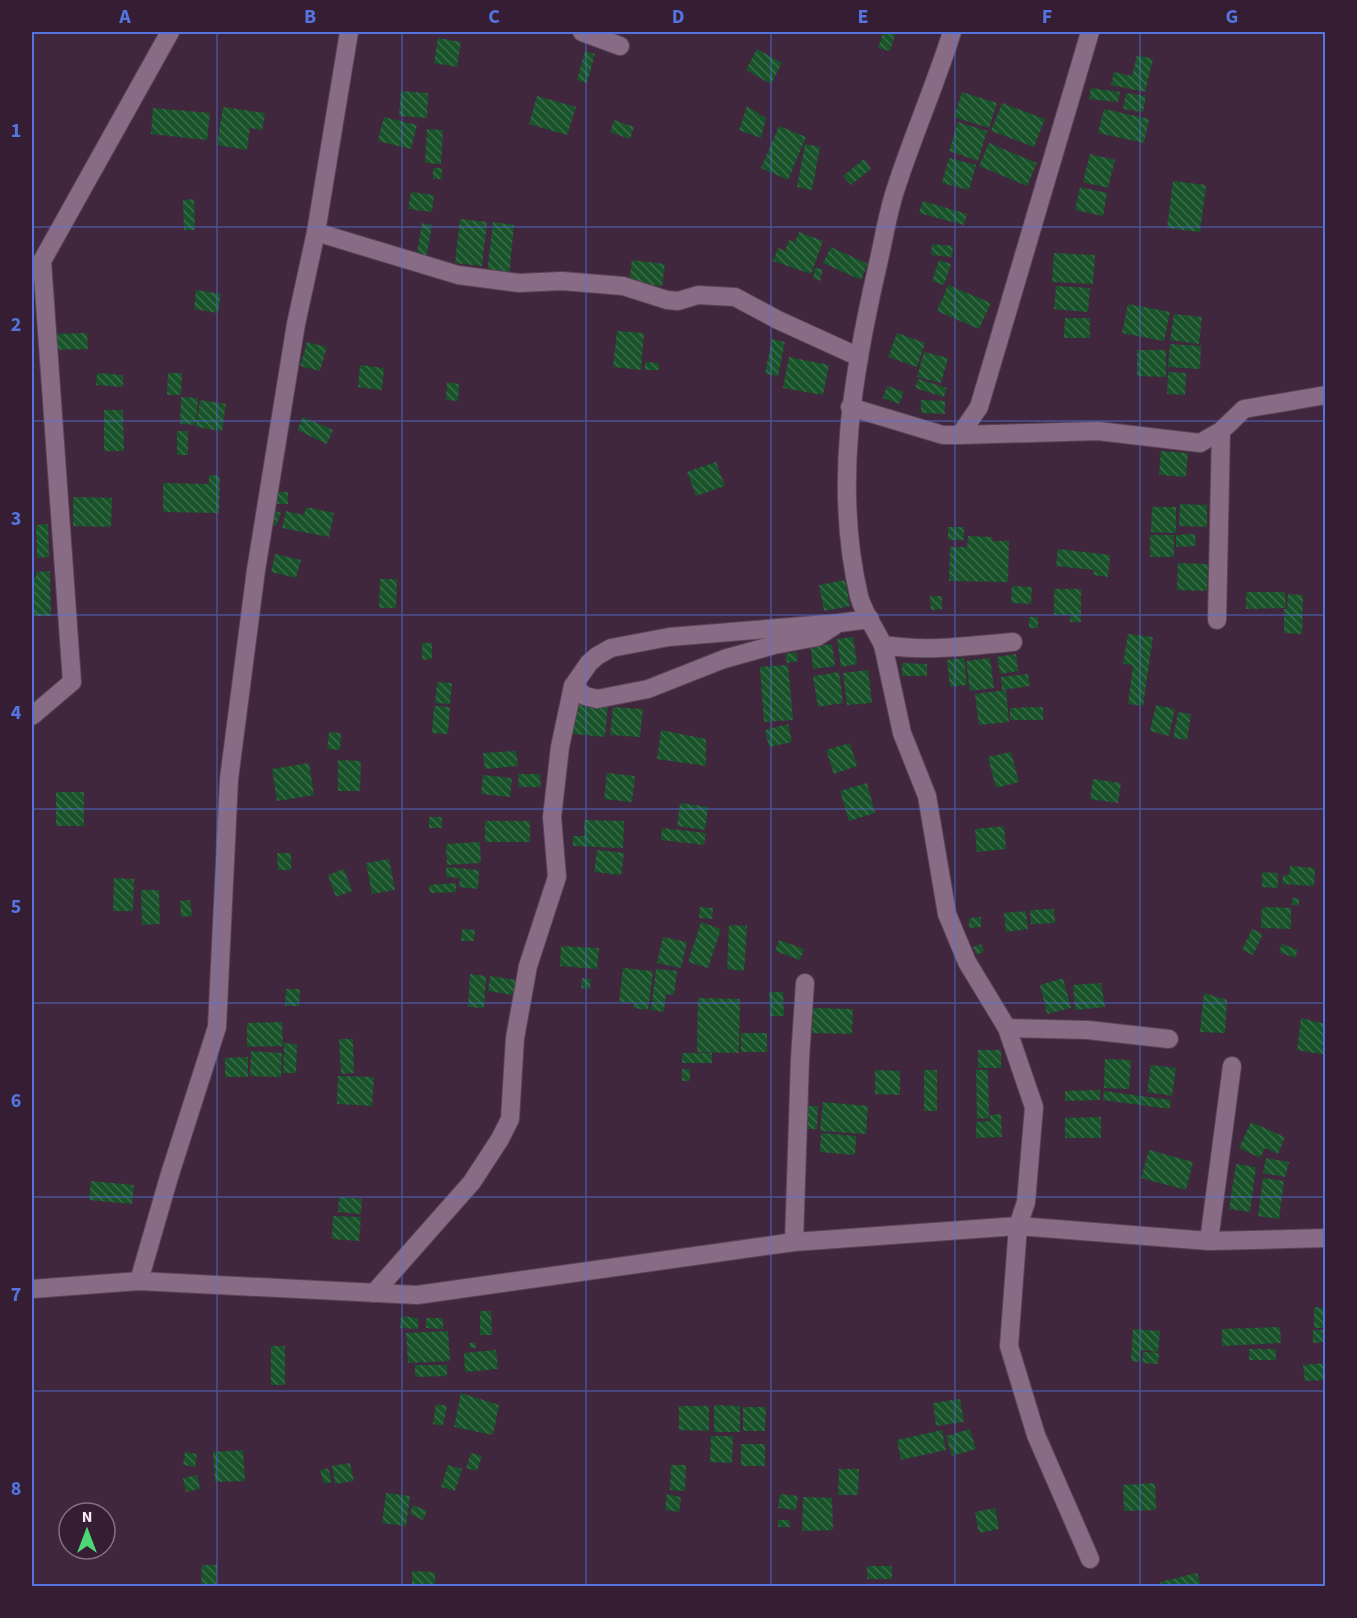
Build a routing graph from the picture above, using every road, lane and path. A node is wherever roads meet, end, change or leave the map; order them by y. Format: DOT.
graph roads {
  1 [pos="170,32"];
  2 [pos="349,32"];
  3 [pos="582,32"];
  4 [pos="952,32"];
  5 [pos="1089,32"];
  6 [pos="620,46"];
  7 [pos="316,232"];
  8 [pos="859,357"];
  9 [pos="1326,395"];
  10 [pos="850,407"];
  11 [pos="1221,431"];
  12 [pos="960,435"];
  13 [pos="870,619"];
  14 [pos="1217,620"];
  15 [pos="839,623"];
  16 [pos="1013,642"];
  17 [pos="883,645"];
  18 [pos="573,686"];
  19 [pos="32,716"];
  20 [pos="805,983"];
  21 [pos="1007,1028"];
  22 [pos="1169,1039"];
  23 [pos="1232,1066"];
  24 [pos="1018,1226"];
  25 [pos="1326,1238"];
  26 [pos="1209,1241"];
  27 [pos="794,1242"];
  28 [pos="139,1281"];
  29 [pos="32,1289"];
  30 [pos="374,1293"];
  31 [pos="1090,1559"];
  1 -- 19 [label="street"];
  2 -- 7 [label="street"];
  3 -- 6 [label="street"];
  4 -- 8 [label="street"];
  5 -- 12 [label="street"];
  7 -- 8 [label="street"];
  7 -- 28 [label="street"];
  8 -- 10 [label="street"];
  9 -- 11 [label="street"];
  10 -- 12 [label="street"];
  10 -- 13 [label="street"];
  11 -- 12 [label="street"];
  11 -- 14 [label="street"];
  13 -- 15 [label="street"];
  13 -- 17 [label="street"];
  15 -- 18 [label="street"];
  15 -- 18 [label="street"];
  16 -- 17 [label="street"];
  17 -- 21 [label="street"];
  18 -- 30 [label="street"];
  20 -- 27 [label="street"];
  21 -- 22 [label="street"];
  21 -- 24 [label="street"];
  23 -- 26 [label="street"];
  24 -- 26 [label="street"];
  24 -- 27 [label="street"];
  24 -- 31 [label="street"];
  25 -- 26 [label="street"];
  27 -- 30 [label="street"];
  28 -- 29 [label="street"];
  28 -- 30 [label="street"];
}
